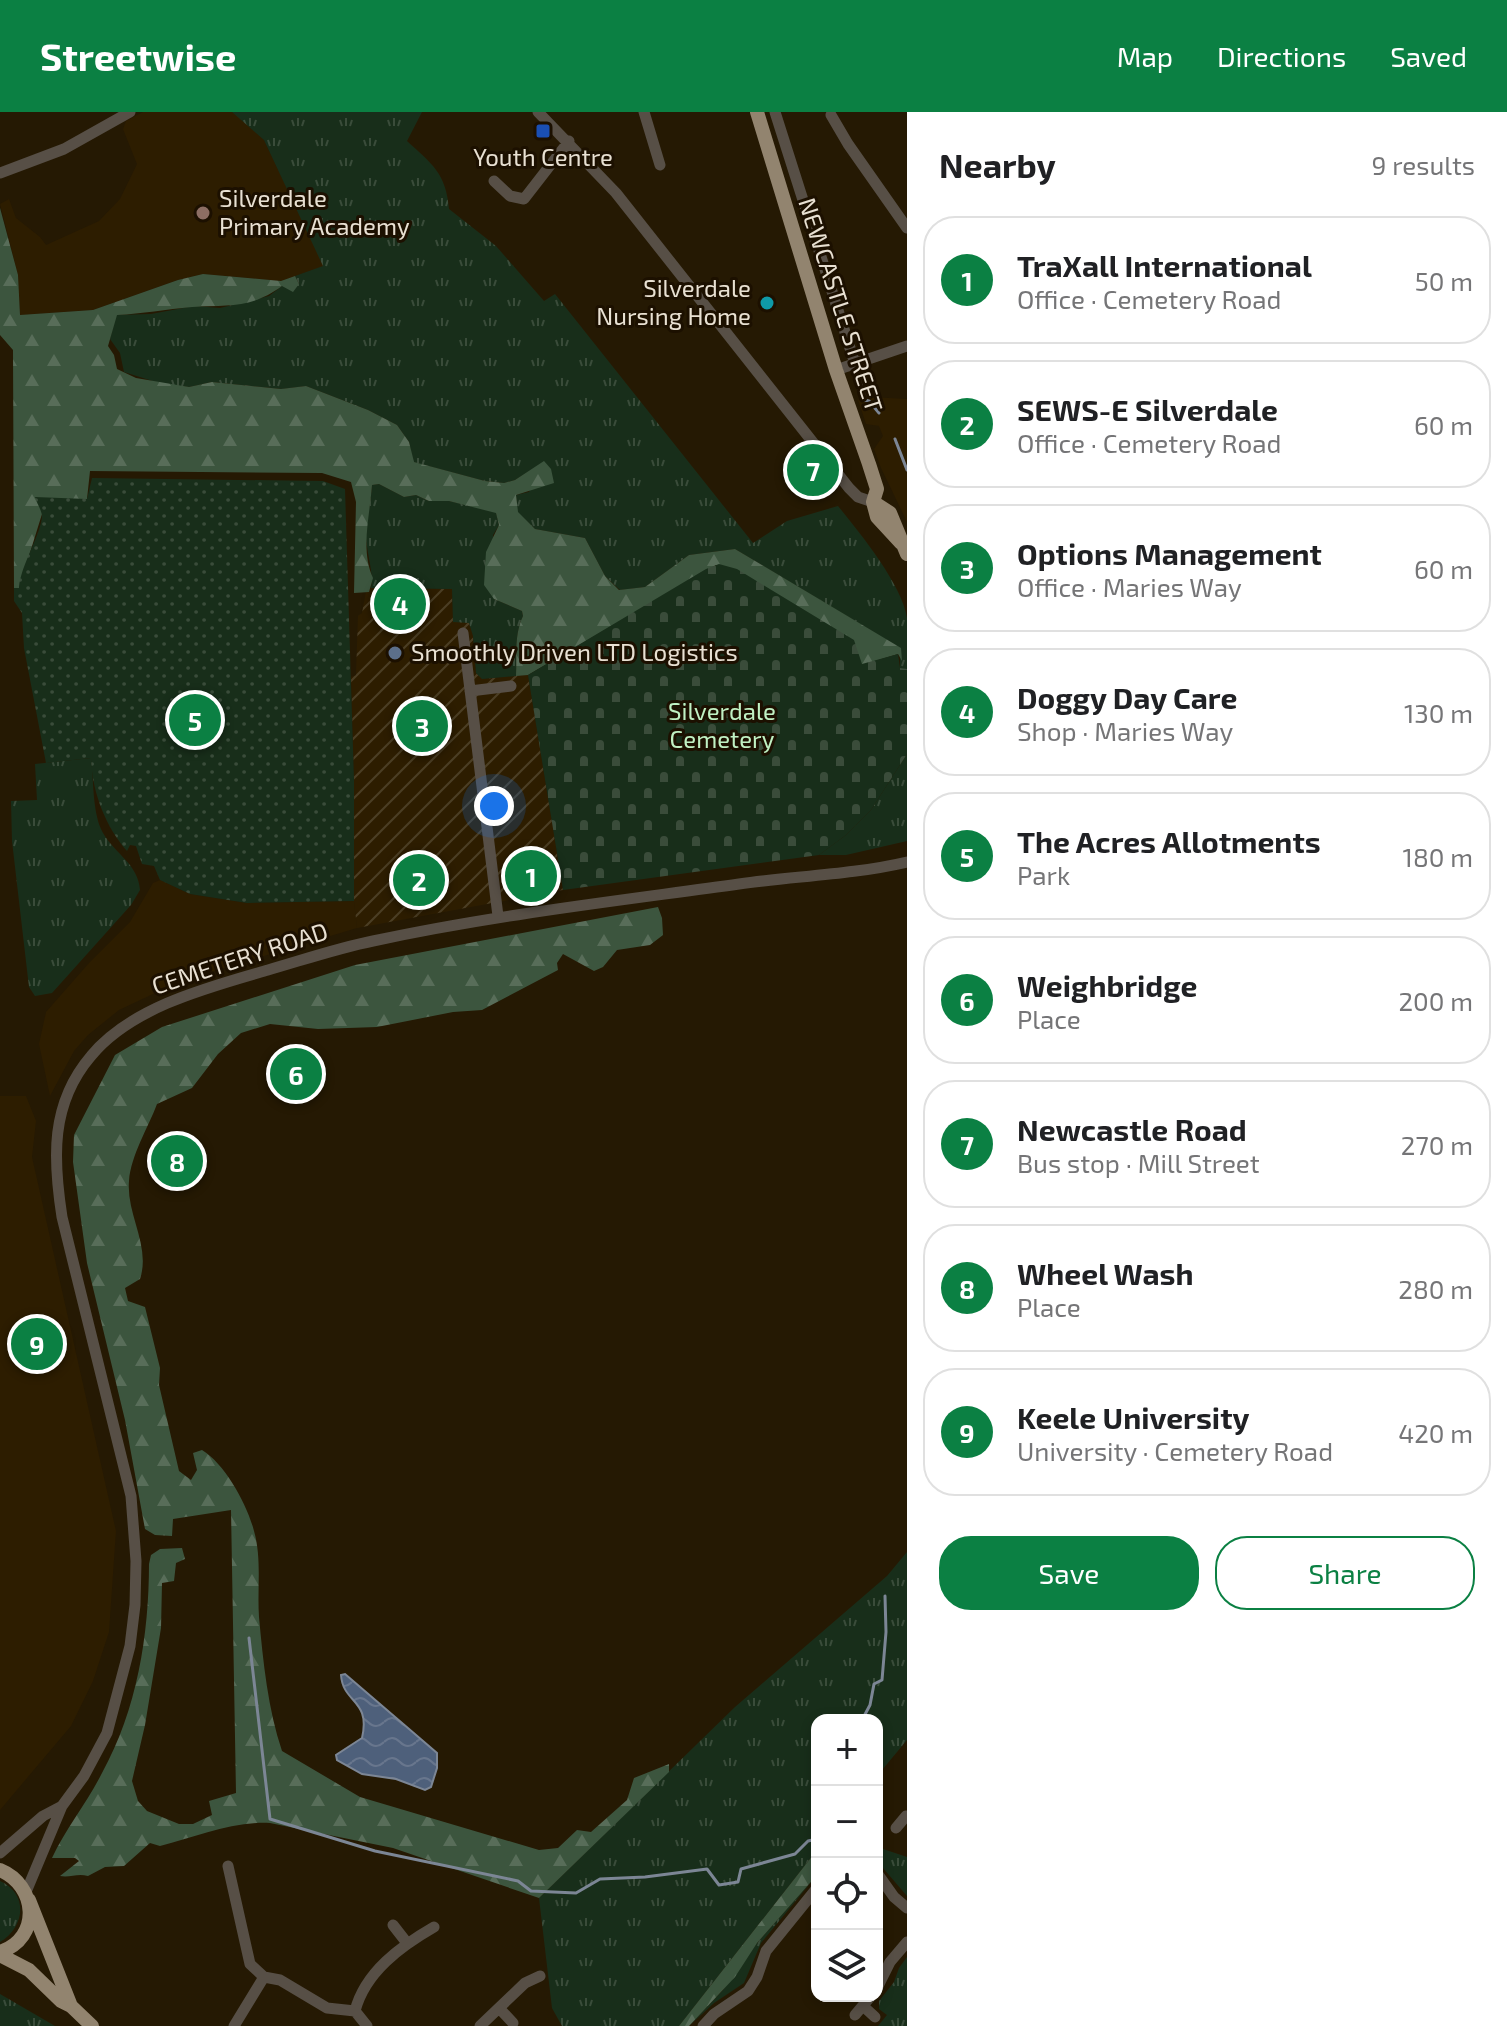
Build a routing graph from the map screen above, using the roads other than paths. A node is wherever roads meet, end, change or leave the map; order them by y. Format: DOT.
graph roads {
  1 [pos="130,112"];
  2 [pos="538,112"];
  3 [pos="644,112"];
  4 [pos="775,114"];
  5 [pos="831,115"];
  6 [pos="758,116"];
  7 [pos="569,141"];
  8 [pos="660,165"];
  9 [pos="0,173"];
  10 [pos="494,181"];
  11 [pos="907,228"];
  12 [pos="907,346"];
  13 [pos="854,364"];
  14 [pos="836,370"];
  15 [pos="864,392"];
  16 [pos="873,502"];
  17 [pos="904,548"];
  18 [pos="463,633"];
  19 [pos="511,686"];
  20 [pos="470,691"];
  21 [pos="907,862"];
  22 [pos="498,916"];
  23 [pos="62,1806"];
  24 [pos="896,1807"];
  25 [pos="906,1816"];
  26 [pos="896,1828"];
  27 [pos="0,1853"];
  28 [pos="228,1866"];
  29 [pos="0,1870"];
  30 [pos="883,1881"];
  31 [pos="811,1895"];
  32 [pos="28,1896"];
  33 [pos="907,1908"];
  34 [pos="393,1925"];
  35 [pos="434,1927"];
  36 [pos="907,1942"];
  37 [pos="407,1943"];
  38 [pos="0,1953"];
  39 [pos="540,1976"];
  40 [pos="883,1976"];
  41 [pos="264,1977"];
  42 [pos="866,2002"];
  43 [pos="71,2006"];
  44 [pos="499,2008"];
  45 [pos="355,2011"];
  46 [pos="875,2017"];
  47 [pos="513,2023"];
  48 [pos="92,2026"];
  49 [pos="234,2026"];
  50 [pos="367,2026"];
  51 [pos="480,2026"];
  52 [pos="703,2026"];
  1 -- 9 [label="street"];
  2 -- 7 [label="street"];
  3 -- 8 [label="street"];
  4 -- 6 [label="street, NEWCASTLE STREET"];
  4 -- 13 [label="street, NEWCASTLE STREET"];
  5 -- 11 [label="street"];
  6 -- 14 [label="main road, NEWCASTLE STREET"];
  7 -- 10 [label="street"];
  7 -- 16 [label="street"];
  12 -- 13 [label="street"];
  13 -- 14 [label="street"];
  13 -- 15 [label="street, NEWCASTLE STREET"];
  14 -- 16 [label="main road, NEWCASTLE STREET"];
  16 -- 17 [label="main road"];
  18 -- 20 [label="street"];
  19 -- 20 [label="street"];
  20 -- 22 [label="street"];
  21 -- 22 [label="street, CEMETERY ROAD"];
  22 -- 23 [label="street, CEMETERY ROAD"];
  23 -- 27 [label="street, CEMETERY ROAD"];
  23 -- 32 [label="street, CEMETERY ROAD"];
  24 -- 25 [label="street"];
  25 -- 26 [label="street"];
  28 -- 41 [label="street"];
  29 -- 32 [label="main road"];
  30 -- 33 [label="street"];
  31 -- 52 [label="street"];
  32 -- 38 [label="main road"];
  32 -- 43 [label="main road"];
  34 -- 37 [label="street"];
  35 -- 37 [label="street"];
  36 -- 40 [label="street"];
  37 -- 45 [label="street"];
  38 -- 43 [label="main road"];
  39 -- 44 [label="street"];
  41 -- 45 [label="street"];
  41 -- 49 [label="street"];
  42 -- 46 [label="street"];
  43 -- 48 [label="main road"];
  44 -- 47 [label="street"];
  44 -- 51 [label="street"];
  45 -- 50 [label="street"];
}
